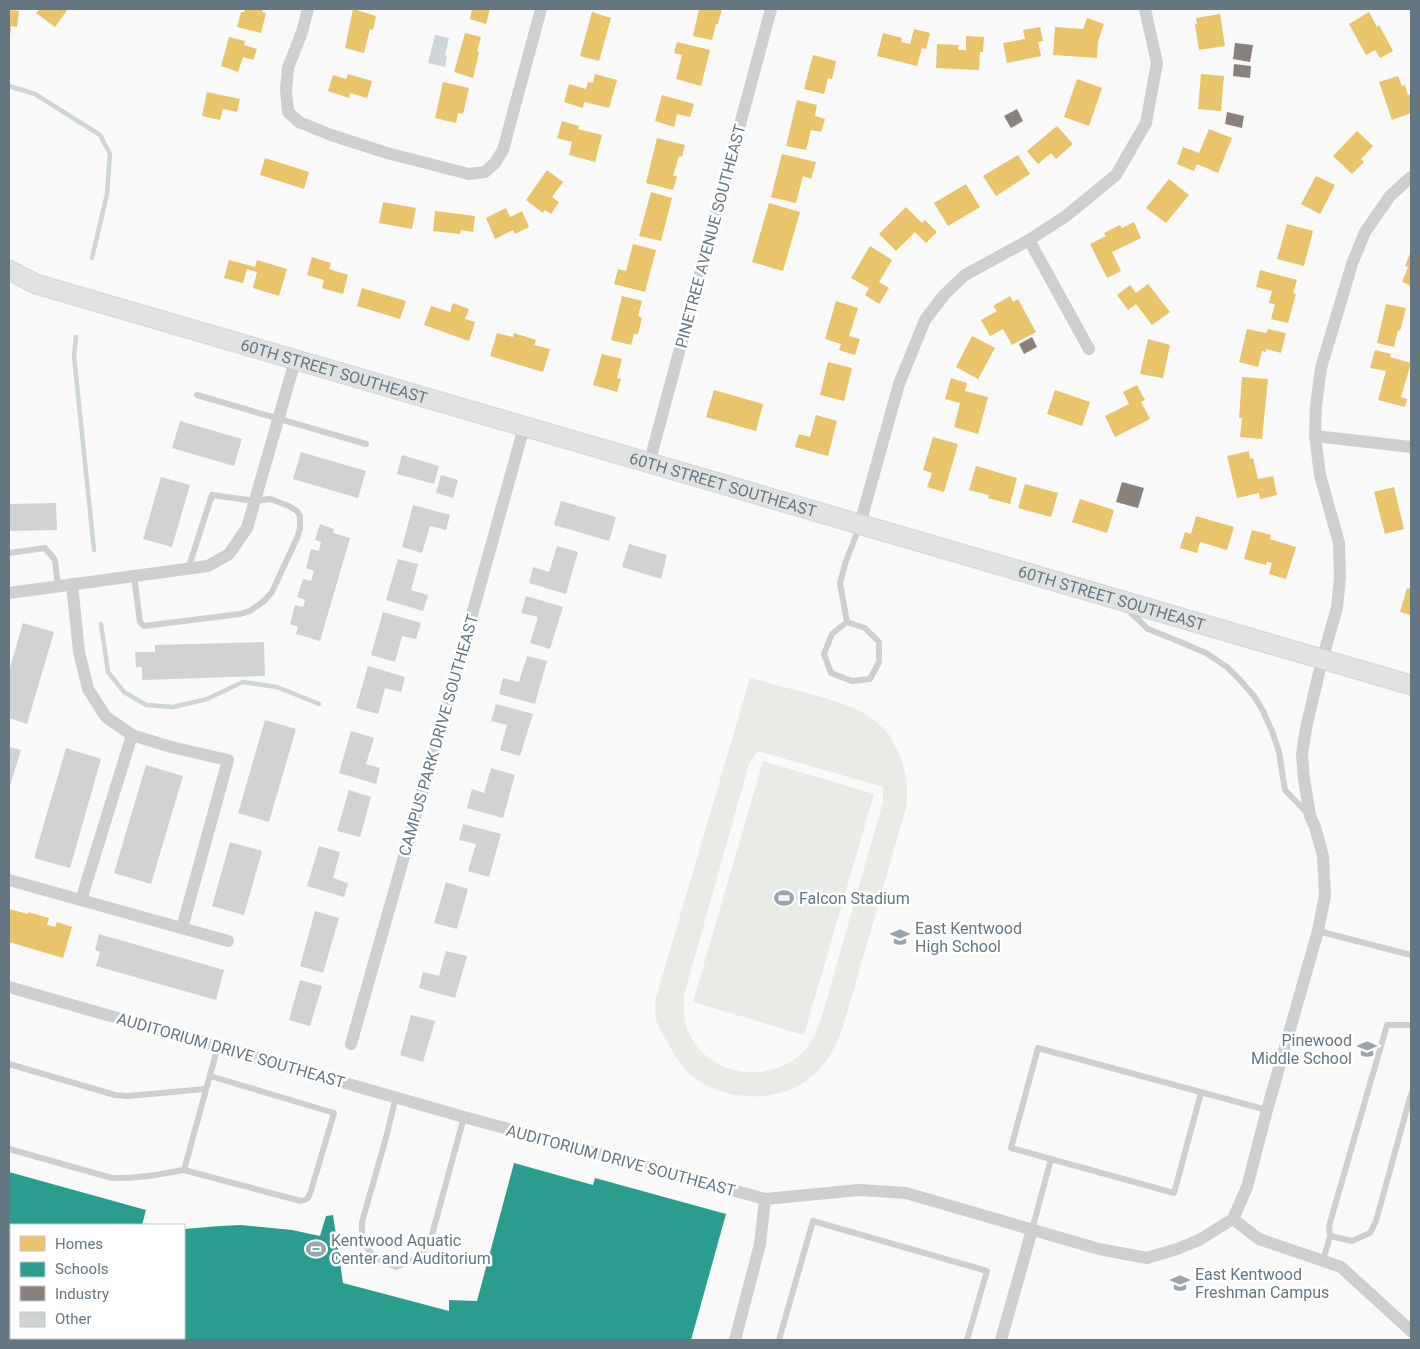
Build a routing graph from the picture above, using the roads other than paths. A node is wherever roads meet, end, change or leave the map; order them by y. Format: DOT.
graph roads {
  1 [pos="308,9"];
  2 [pos="541,9"];
  3 [pos="771,9"];
  4 [pos="1145,9"];
  5 [pos="1411,177"];
  6 [pos="1029,240"];
  7 [pos="9,270"];
  8 [pos="9,282"];
  9 [pos="36,284"];
  10 [pos="1089,349"];
  11 [pos="296,361"];
  12 [pos="198,395"];
  13 [pos="278,420"];
  14 [pos="524,427"];
  15 [pos="1315,436"];
  16 [pos="366,444"];
  17 [pos="1411,447"];
  18 [pos="650,464"];
  19 [pos="255,501"];
  20 [pos="860,524"];
  21 [pos="9,553"];
  22 [pos="188,569"];
  23 [pos="134,576"];
  24 [pos="72,584"];
  25 [pos="58,586"];
  26 [pos="9,593"];
  27 [pos="1117,599"];
  28 [pos="847,622"];
  29 [pos="1322,660"];
  30 [pos="1411,686"];
  31 [pos="132,735"];
  32 [pos="1310,816"];
  33 [pos="9,880"];
  34 [pos="82,900"];
  35 [pos="182,928"];
  36 [pos="1318,931"];
  37 [pos="228,941"];
  38 [pos="1411,955"];
  39 [pos="9,987"];
  40 [pos="1411,1025"];
  41 [pos="352,1044"];
  42 [pos="218,1046"];
  43 [pos="9,1064"];
  44 [pos="210,1076"];
  45 [pos="206,1089"];
  46 [pos="1201,1093"];
  47 [pos="1411,1094"];
  48 [pos="396,1098"];
  49 [pos="1267,1110"];
  50 [pos="464,1117"];
  51 [pos="9,1149"];
  52 [pos="1051,1159"];
  53 [pos="184,1170"];
  54 [pos="765,1199"];
  55 [pos="1233,1219"];
  56 [pos="1032,1230"];
  57 [pos="1330,1236"];
  58 [pos="1323,1261"];
  59 [pos="1411,1331"];
  60 [pos="735,1340"];
  61 [pos="779,1340"];
  62 [pos="967,1340"];
  63 [pos="1002,1340"];
  1 -- 2 [label="street"];
  3 -- 18 [label="street, PINETREE AVENUE SOUTHEAST"];
  4 -- 6 [label="street"];
  5 -- 15 [label="street"];
  6 -- 10 [label="street"];
  6 -- 20 [label="street"];
  7 -- 9 [label="main road, 60TH STREET SOUTHEAST"];
  8 -- 9 [label="main road, 60TH STREET SOUTHEAST"];
  9 -- 11 [label="main road, 60TH STREET SOUTHEAST"];
  11 -- 13 [label="street"];
  11 -- 14 [label="main road, 60TH STREET SOUTHEAST"];
  12 -- 13 [label="lane"];
  13 -- 16 [label="lane"];
  13 -- 19 [label="street"];
  14 -- 18 [label="main road, 60TH STREET SOUTHEAST"];
  14 -- 41 [label="street, CAMPUS PARK DRIVE SOUTHEAST"];
  15 -- 17 [label="street"];
  15 -- 29 [label="street"];
  18 -- 20 [label="main road, 60TH STREET SOUTHEAST"];
  19 -- 22 [label="street"];
  19 -- 22 [label="lane"];
  19 -- 23 [label="lane"];
  20 -- 27 [label="main road, 60TH STREET SOUTHEAST"];
  20 -- 28 [label="lane"];
  21 -- 25 [label="lane"];
  22 -- 23 [label="street"];
  23 -- 24 [label="street"];
  24 -- 25 [label="street"];
  24 -- 31 [label="street"];
  25 -- 26 [label="street"];
  27 -- 29 [label="main road, 60TH STREET SOUTHEAST"];
  27 -- 32 [label="lane"];
  28 -- 28 [label="lane"];
  29 -- 30 [label="main road, 60TH STREET SOUTHEAST"];
  29 -- 32 [label="street"];
  31 -- 34 [label="street"];
  31 -- 35 [label="street"];
  32 -- 36 [label="street"];
  33 -- 34 [label="street"];
  34 -- 35 [label="street"];
  35 -- 37 [label="street"];
  36 -- 38 [label="lane"];
  36 -- 49 [label="street"];
  39 -- 42 [label="street, AUDITORIUM DRIVE SOUTHEAST"];
  40 -- 57 [label="lane"];
  42 -- 44 [label="lane"];
  42 -- 48 [label="street, AUDITORIUM DRIVE SOUTHEAST"];
  43 -- 45 [label="lane"];
  44 -- 45 [label="lane"];
  44 -- 53 [label="lane"];
  45 -- 53 [label="lane"];
  46 -- 49 [label="lane"];
  46 -- 52 [label="lane"];
  46 -- 52 [label="lane"];
  47 -- 57 [label="lane"];
  48 -- 50 [label="street, AUDITORIUM DRIVE SOUTHEAST"];
  48 -- 50 [label="lane"];
  49 -- 55 [label="street"];
  50 -- 54 [label="street, AUDITORIUM DRIVE SOUTHEAST"];
  51 -- 53 [label="lane"];
  52 -- 56 [label="lane"];
  54 -- 56 [label="street, AUDITORIUM DRIVE SOUTHEAST"];
  54 -- 60 [label="street"];
  55 -- 56 [label="street, AUDITORIUM DRIVE SOUTHEAST"];
  55 -- 58 [label="street"];
  56 -- 63 [label="street"];
  57 -- 58 [label="lane"];
  58 -- 59 [label="street"];
  61 -- 62 [label="lane"];
}
